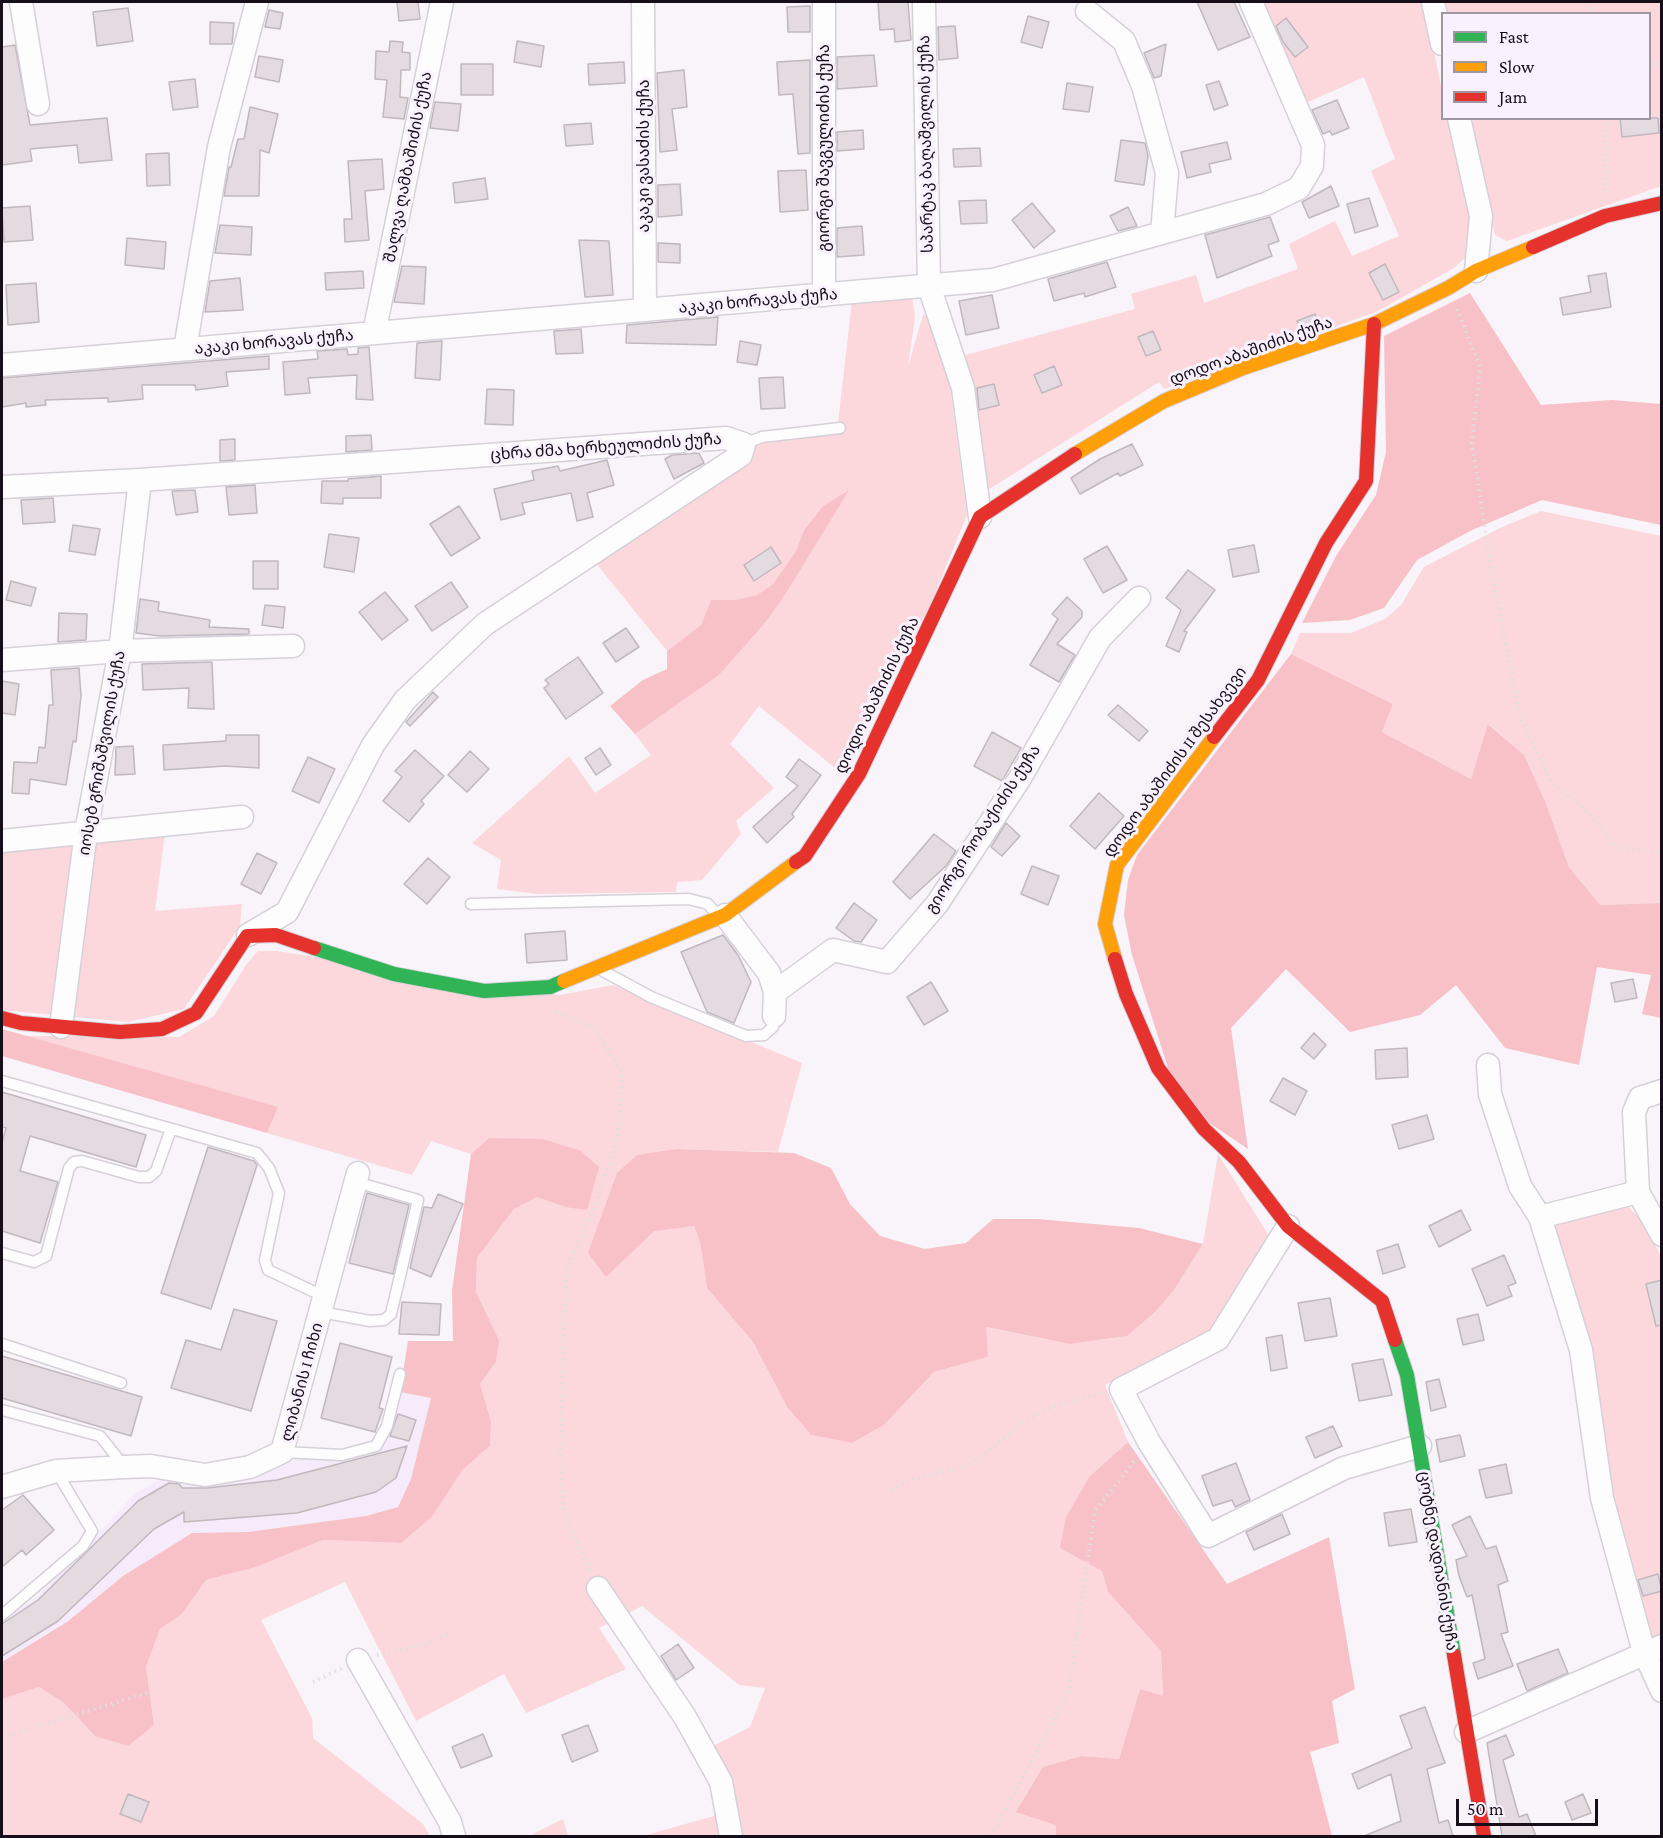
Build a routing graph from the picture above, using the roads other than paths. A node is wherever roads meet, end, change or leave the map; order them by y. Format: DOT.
graph roads {
  1 [pos="21,2"];
  2 [pos="257,2"];
  3 [pos="442,2"];
  4 [pos="643,2"];
  5 [pos="824,2"];
  6 [pos="924,2"];
  7 [pos="1251,2"];
  8 [pos="1433,2"];
  9 [pos="1087,11"];
  10 [pos="1441,36"];
  11 [pos="38,104"];
  12 [pos="1459,120"];
  13 [pos="1662,203"];
  14 [pos="1162,233"];
  15 [pos="1476,271"];
  16 [pos="929,286"];
  17 [pos="824,295"];
  18 [pos="645,310"];
  19 [pos="1374,324"];
  20 [pos="374,333"];
  21 [pos="185,349"];
  22 [pos="2,365"];
  23 [pos="840,428"];
  24 [pos="744,444"];
  25 [pos="140,480"];
  26 [pos="2,487"];
  27 [pos="980,517"];
  28 [pos="1139,598"];
  29 [pos="294,646"];
  30 [pos="120,651"];
  31 [pos="2,660"];
  32 [pos="242,817"];
  33 [pos="87,832"];
  34 [pos="2,841"];
  35 [pos="471,904"];
  36 [pos="722,916"];
  37 [pos="247,936"];
  38 [pos="597,968"];
  39 [pos="775,992"];
  40 [pos="774,1016"];
  41 [pos="2,1018"];
  42 [pos="60,1027"];
  43 [pos="1488,1065"];
  44 [pos="2,1081"];
  45 [pos="1662,1091"];
  46 [pos="171,1129"];
  47 [pos="357,1177"];
  48 [pos="1638,1192"];
  49 [pos="1540,1216"];
  50 [pos="1288,1226"];
  51 [pos="1662,1235"];
  52 [pos="2,1253"];
  53 [pos="323,1304"];
  54 [pos="2,1344"];
  55 [pos="400,1374"];
  56 [pos="121,1383"];
  57 [pos="2,1410"];
  58 [pos="1420,1446"];
  59 [pos="282,1452"];
  60 [pos="124,1467"];
  61 [pos="56,1471"];
  62 [pos="2,1487"];
  63 [pos="598,1588"];
  64 [pos="2,1615"];
  65 [pos="1653,1649"];
  66 [pos="358,1660"];
  67 [pos="1662,1691"];
  68 [pos="1466,1732"];
  69 [pos="454,1836"];
  70 [pos="731,1836"];
  71 [pos="1484,1836"];
  1 -- 11 [label="street"];
  2 -- 21 [label="street"];
  3 -- 20 [label="street, შალვა ღამბაშიძის ქუჩა"];
  4 -- 18 [label="street, აკაკი ვასაძის ქუჩა"];
  5 -- 17 [label="street, გიორგი შავგულიძის ქუჩა"];
  6 -- 16 [label="street, სპარტაკ ბაღაშვილის ქუჩა"];
  7 -- 14 [label="street, აკაკი ხორავას ქუჩა"];
  8 -- 10 [label="street"];
  9 -- 14 [label="street"];
  12 -- 15 [label="street"];
  13 -- 15 [label="street, დოდო აბაშიძის ქუჩა"];
  14 -- 16 [label="street, აკაკი ხორავას ქუჩა"];
  15 -- 19 [label="street, დოდო აბაშიძის ქუჩა"];
  16 -- 17 [label="street, აკაკი ხორავას ქუჩა"];
  16 -- 27 [label="street, სპარტაკ ბაღაშვილის ქუჩა"];
  17 -- 18 [label="street, აკაკი ხორავას ქუჩა"];
  18 -- 20 [label="street, აკაკი ხორავას ქუჩა"];
  19 -- 27 [label="street, დოდო აბაშიძის ქუჩა"];
  19 -- 50 [label="street, დოდო აბაშიძის II შესახვევი"];
  20 -- 21 [label="street, აკაკი ხორავას ქუჩა"];
  21 -- 22 [label="street, აკაკი ხორავას ქუჩა"];
  23 -- 24 [label="lane"];
  24 -- 25 [label="street, ცხრა ძმა ხერხეულიძის ქუჩა"];
  24 -- 37 [label="street, ცხრა ძმა ხერხეულიძის ქუჩა"];
  25 -- 26 [label="street, ცხრა ძმა ხერხეულიძის ქუჩა"];
  25 -- 30 [label="street, იოსებ გრიშაშვილის ქუჩა"];
  27 -- 36 [label="street, დოდო აბაშიძის ქუჩა"];
  28 -- 39 [label="street, გიორგი რობაქიძის ქუჩა"];
  29 -- 30 [label="street"];
  30 -- 31 [label="street"];
  30 -- 33 [label="street, იოსებ გრიშაშვილის ქუჩა"];
  32 -- 33 [label="street"];
  33 -- 34 [label="street"];
  33 -- 42 [label="street, იოსებ გრიშაშვილის ქუჩა"];
  35 -- 36 [label="lane"];
  36 -- 38 [label="street, დოდო აბაშიძის ქუჩა"];
  36 -- 39 [label="street"];
  37 -- 38 [label="street, დოდო აბაშიძის ქუჩა"];
  37 -- 42 [label="street"];
  38 -- 40 [label="lane"];
  39 -- 40 [label="street"];
  41 -- 42 [label="street"];
  43 -- 49 [label="street"];
  44 -- 46 [label="lane"];
  45 -- 48 [label="street"];
  46 -- 52 [label="lane"];
  46 -- 53 [label="lane"];
  47 -- 53 [label="street, ლიბანის I ჩიხი"];
  47 -- 53 [label="lane"];
  48 -- 49 [label="street"];
  48 -- 51 [label="street"];
  49 -- 65 [label="street"];
  50 -- 58 [label="street, ცოტნე დადიანის ქუჩა"];
  50 -- 58 [label="street"];
  53 -- 59 [label="street, ლიბანის I ჩიხი"];
  54 -- 56 [label="lane"];
  55 -- 59 [label="lane"];
  57 -- 60 [label="lane"];
  58 -- 68 [label="street, ცოტნე დადიანის ქუჩა"];
  59 -- 60 [label="street, ლიბანის I ჩიხი"];
  60 -- 61 [label="street, ლიბანის I ჩიხი"];
  61 -- 62 [label="street, ლიბანის I ჩიხი"];
  61 -- 64 [label="lane"];
  63 -- 70 [label="street"];
  65 -- 67 [label="street"];
  65 -- 68 [label="street"];
  66 -- 69 [label="street"];
  68 -- 71 [label="street, ცოტნე დადიანის ქუჩა"];
}
